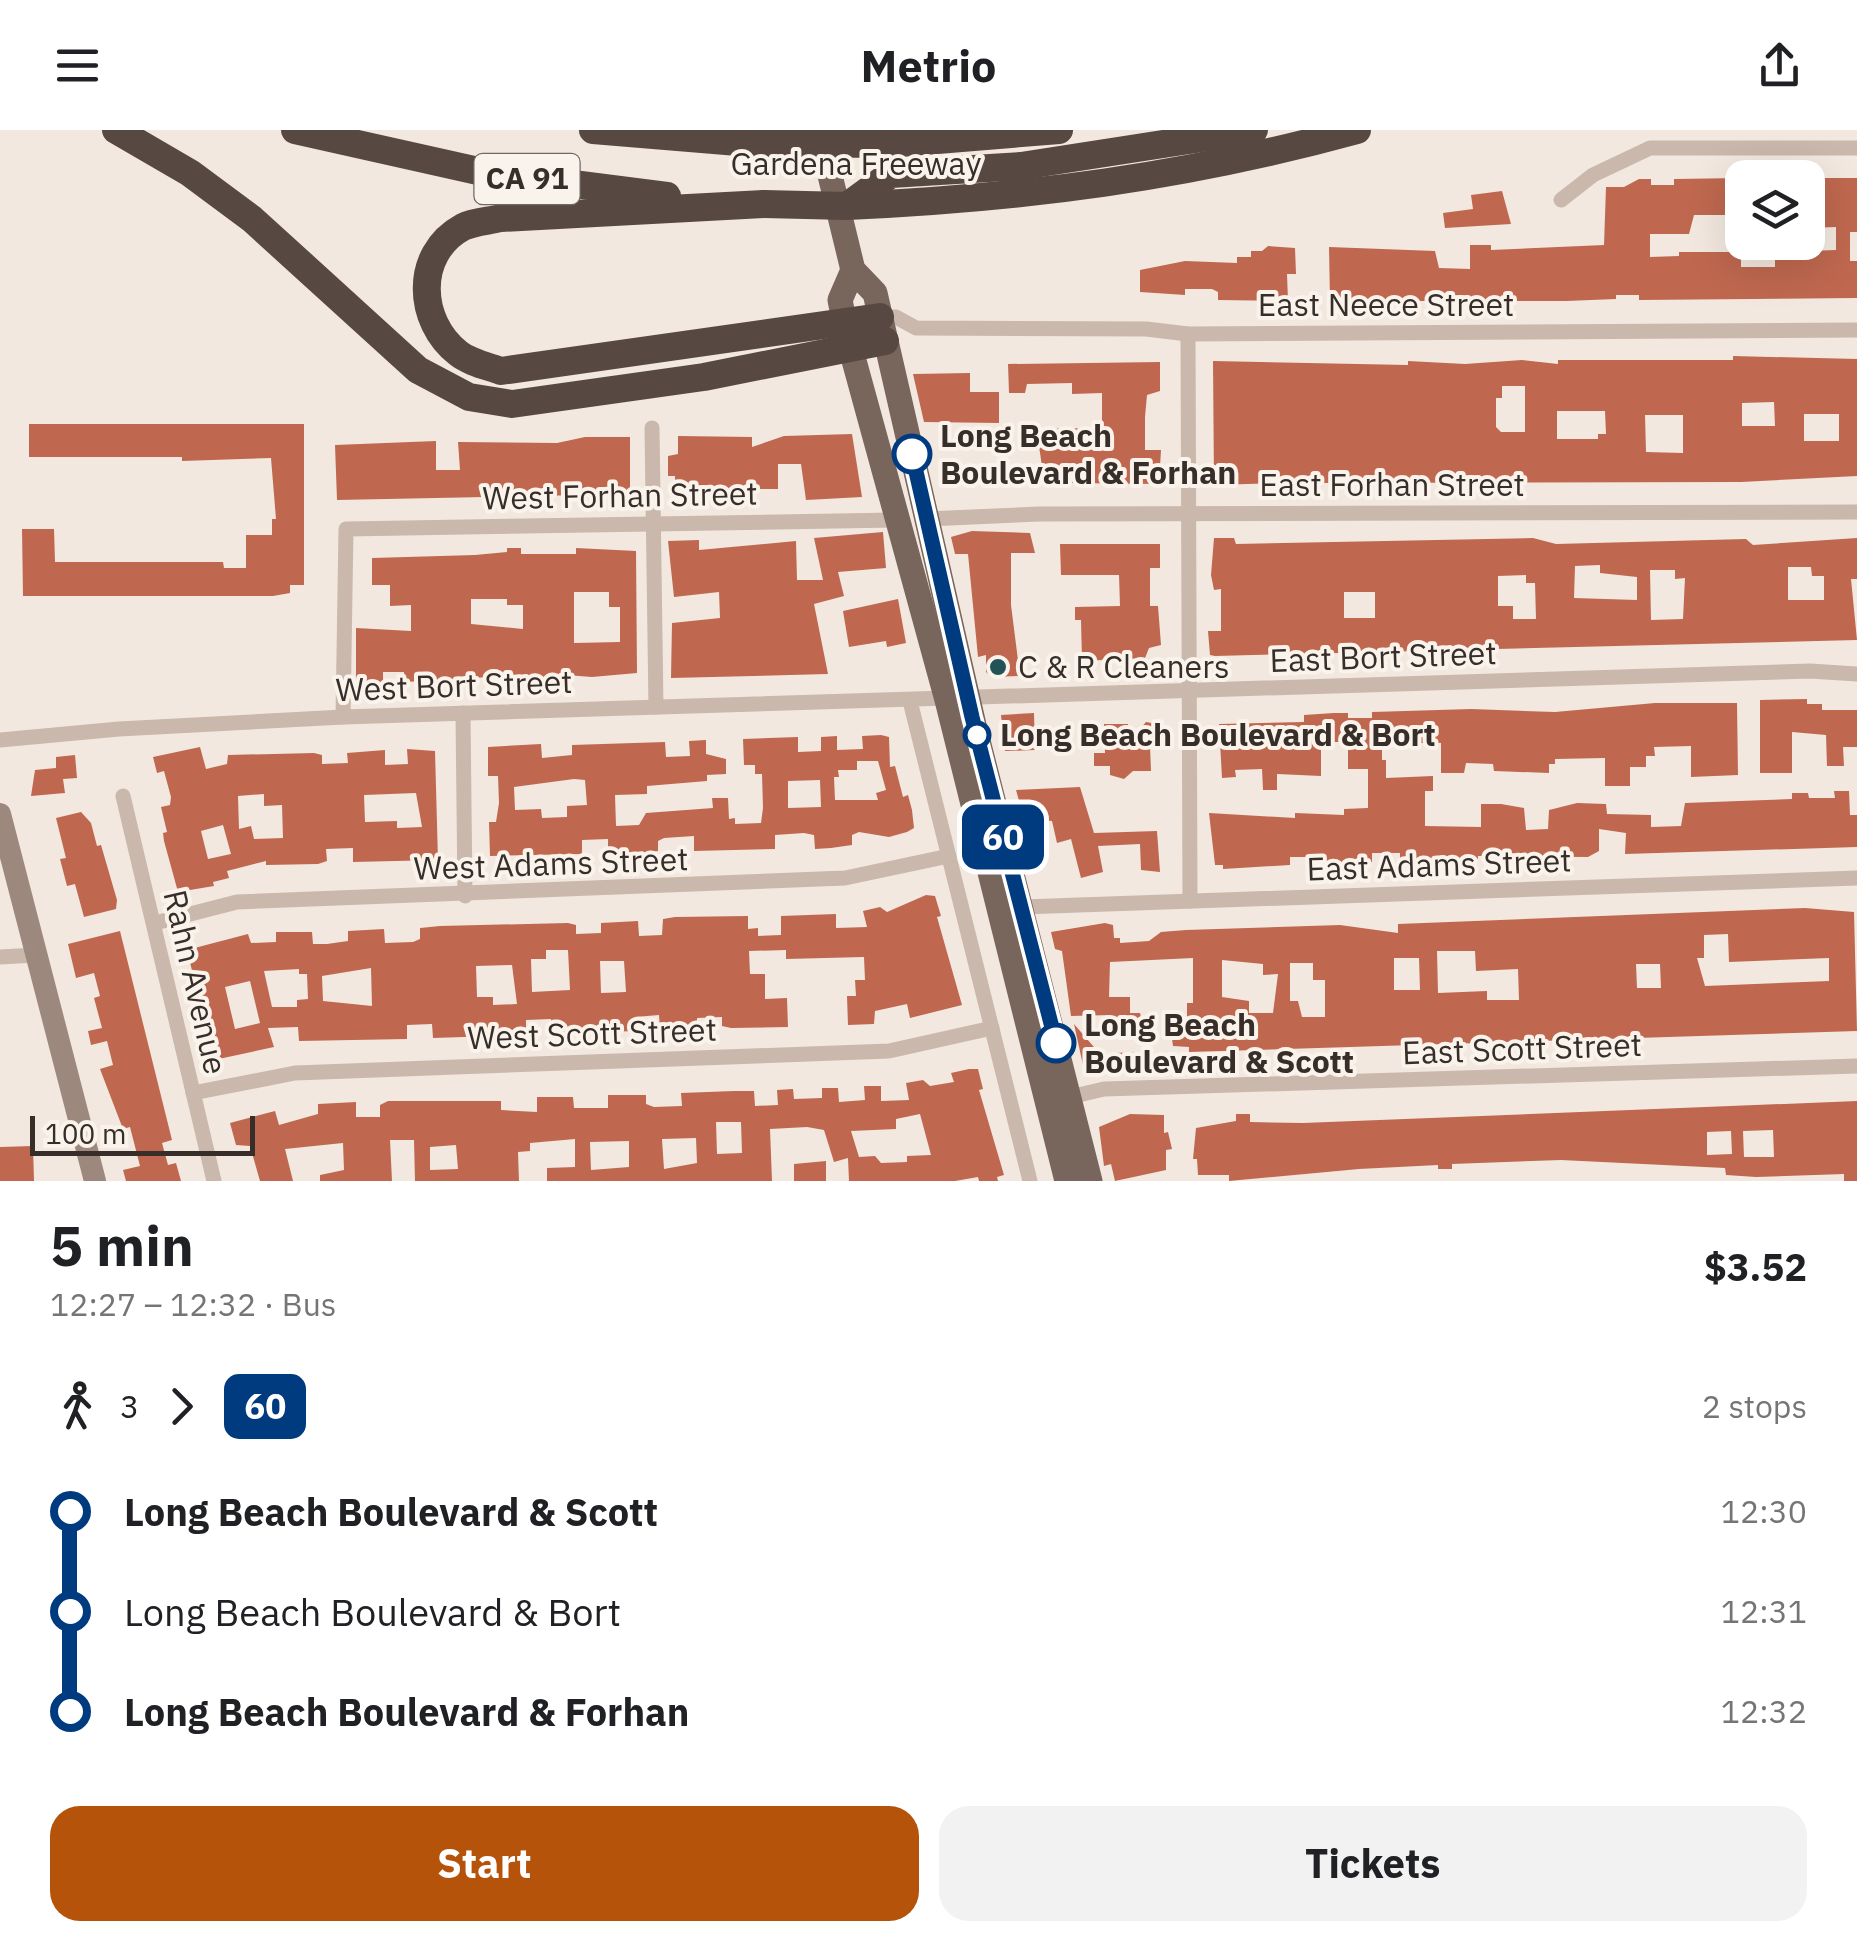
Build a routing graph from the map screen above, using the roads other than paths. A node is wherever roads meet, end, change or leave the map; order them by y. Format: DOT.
graph roads {
  1 [pos="116,130"];
  2 [pos="294,130"];
  3 [pos="594,130"];
  4 [pos="819,130"];
  5 [pos="1059,130"];
  6 [pos="1254,130"];
  7 [pos="1358,130"];
  8 [pos="1857,148"];
  9 [pos="1560,200"];
  10 [pos="764,204"];
  11 [pos="848,206"];
  12 [pos="853,270"];
  13 [pos="916,328"];
  14 [pos="883,329"];
  15 [pos="1857,330"];
  16 [pos="1188,334"];
  17 [pos="847,335"];
  18 [pos="652,428"];
  19 [pos="1857,512"];
  20 [pos="1188,514"];
  21 [pos="927,518"];
  22 [pos="895,520"];
  23 [pos="652,521"];
  24 [pos="1857,674"];
  25 [pos="1189,690"];
  26 [pos="958,698"];
  27 [pos="910,702"];
  28 [pos="656,708"];
  29 [pos="463,713"];
  30 [pos="344,717"];
  31 [pos="0,740"];
  32 [pos="122,796"];
  33 [pos="0,814"];
  34 [pos="949,856"];
  35 [pos="1857,878"];
  36 [pos="465,896"];
  37 [pos="1190,901"];
  38 [pos="1022,907"];
  39 [pos="155,924"];
  40 [pos="37,955"];
  41 [pos="0,956"];
  42 [pos="992,1028"];
  43 [pos="1857,1066"];
  44 [pos="192,1094"];
  45 [pos="1070,1097"];
  46 [pos="95,1181"];
  47 [pos="214,1181"];
  48 [pos="1030,1181"];
  49 [pos="1067,1181"];
  50 [pos="1090,1181"];
  1 -- 17 [label="highway"];
  2 -- 10 [label="highway, Gardena Freeway / CA 91"];
  3 -- 5 [label="highway, Gardena Freeway / CA 91, bridge"];
  4 -- 12 [label="main road"];
  6 -- 11 [label="highway"];
  7 -- 11 [label="highway, Gardena Freeway / CA 91"];
  8 -- 9 [label="street"];
  10 -- 11 [label="highway, Gardena Freeway / CA 91, bridge"];
  10 -- 17 [label="highway"];
  12 -- 14 [label="main road"];
  12 -- 17 [label="main road"];
  13 -- 14 [label="street, East Neece Street"];
  13 -- 14 [label="street, East Neece Street"];
  13 -- 16 [label="street, East Neece Street"];
  14 -- 17 [label="highway"];
  14 -- 21 [label="main road"];
  15 -- 16 [label="street, East Neece Street"];
  16 -- 20 [label="street"];
  17 -- 22 [label="main road"];
  18 -- 23 [label="street"];
  19 -- 20 [label="street, East Forhan Street"];
  20 -- 21 [label="street, East Forhan Street"];
  20 -- 25 [label="street"];
  21 -- 26 [label="main road"];
  22 -- 23 [label="street, West Forhan Street"];
  22 -- 26 [label="main road"];
  23 -- 28 [label="street"];
  23 -- 30 [label="street, West Forhan Street"];
  24 -- 25 [label="street, East Bort Street"];
  25 -- 26 [label="street, East Bort Street"];
  25 -- 37 [label="street"];
  26 -- 27 [label="street, East Bort Street"];
  26 -- 38 [label="main road"];
  26 -- 49 [label="main road"];
  27 -- 28 [label="street, West Bort Street"];
  27 -- 34 [label="street"];
  28 -- 29 [label="street, West Bort Street"];
  29 -- 30 [label="street, West Bort Street"];
  29 -- 36 [label="street"];
  30 -- 31 [label="street, West Bort Street"];
  32 -- 39 [label="street, Rahn Avenue"];
  33 -- 40 [label="street"];
  34 -- 36 [label="street, West Adams Street"];
  34 -- 42 [label="street"];
  35 -- 37 [label="street, East Adams Street"];
  36 -- 39 [label="street, West Adams Street"];
  37 -- 38 [label="street, East Adams Street"];
  38 -- 45 [label="main road"];
  39 -- 44 [label="street, Rahn Avenue"];
  40 -- 41 [label="street"];
  40 -- 46 [label="street"];
  42 -- 44 [label="street, West Scott Street"];
  42 -- 48 [label="street"];
  43 -- 45 [label="street, East Scott Street"];
  44 -- 47 [label="street, Rahn Avenue"];
  45 -- 50 [label="main road"];
}
